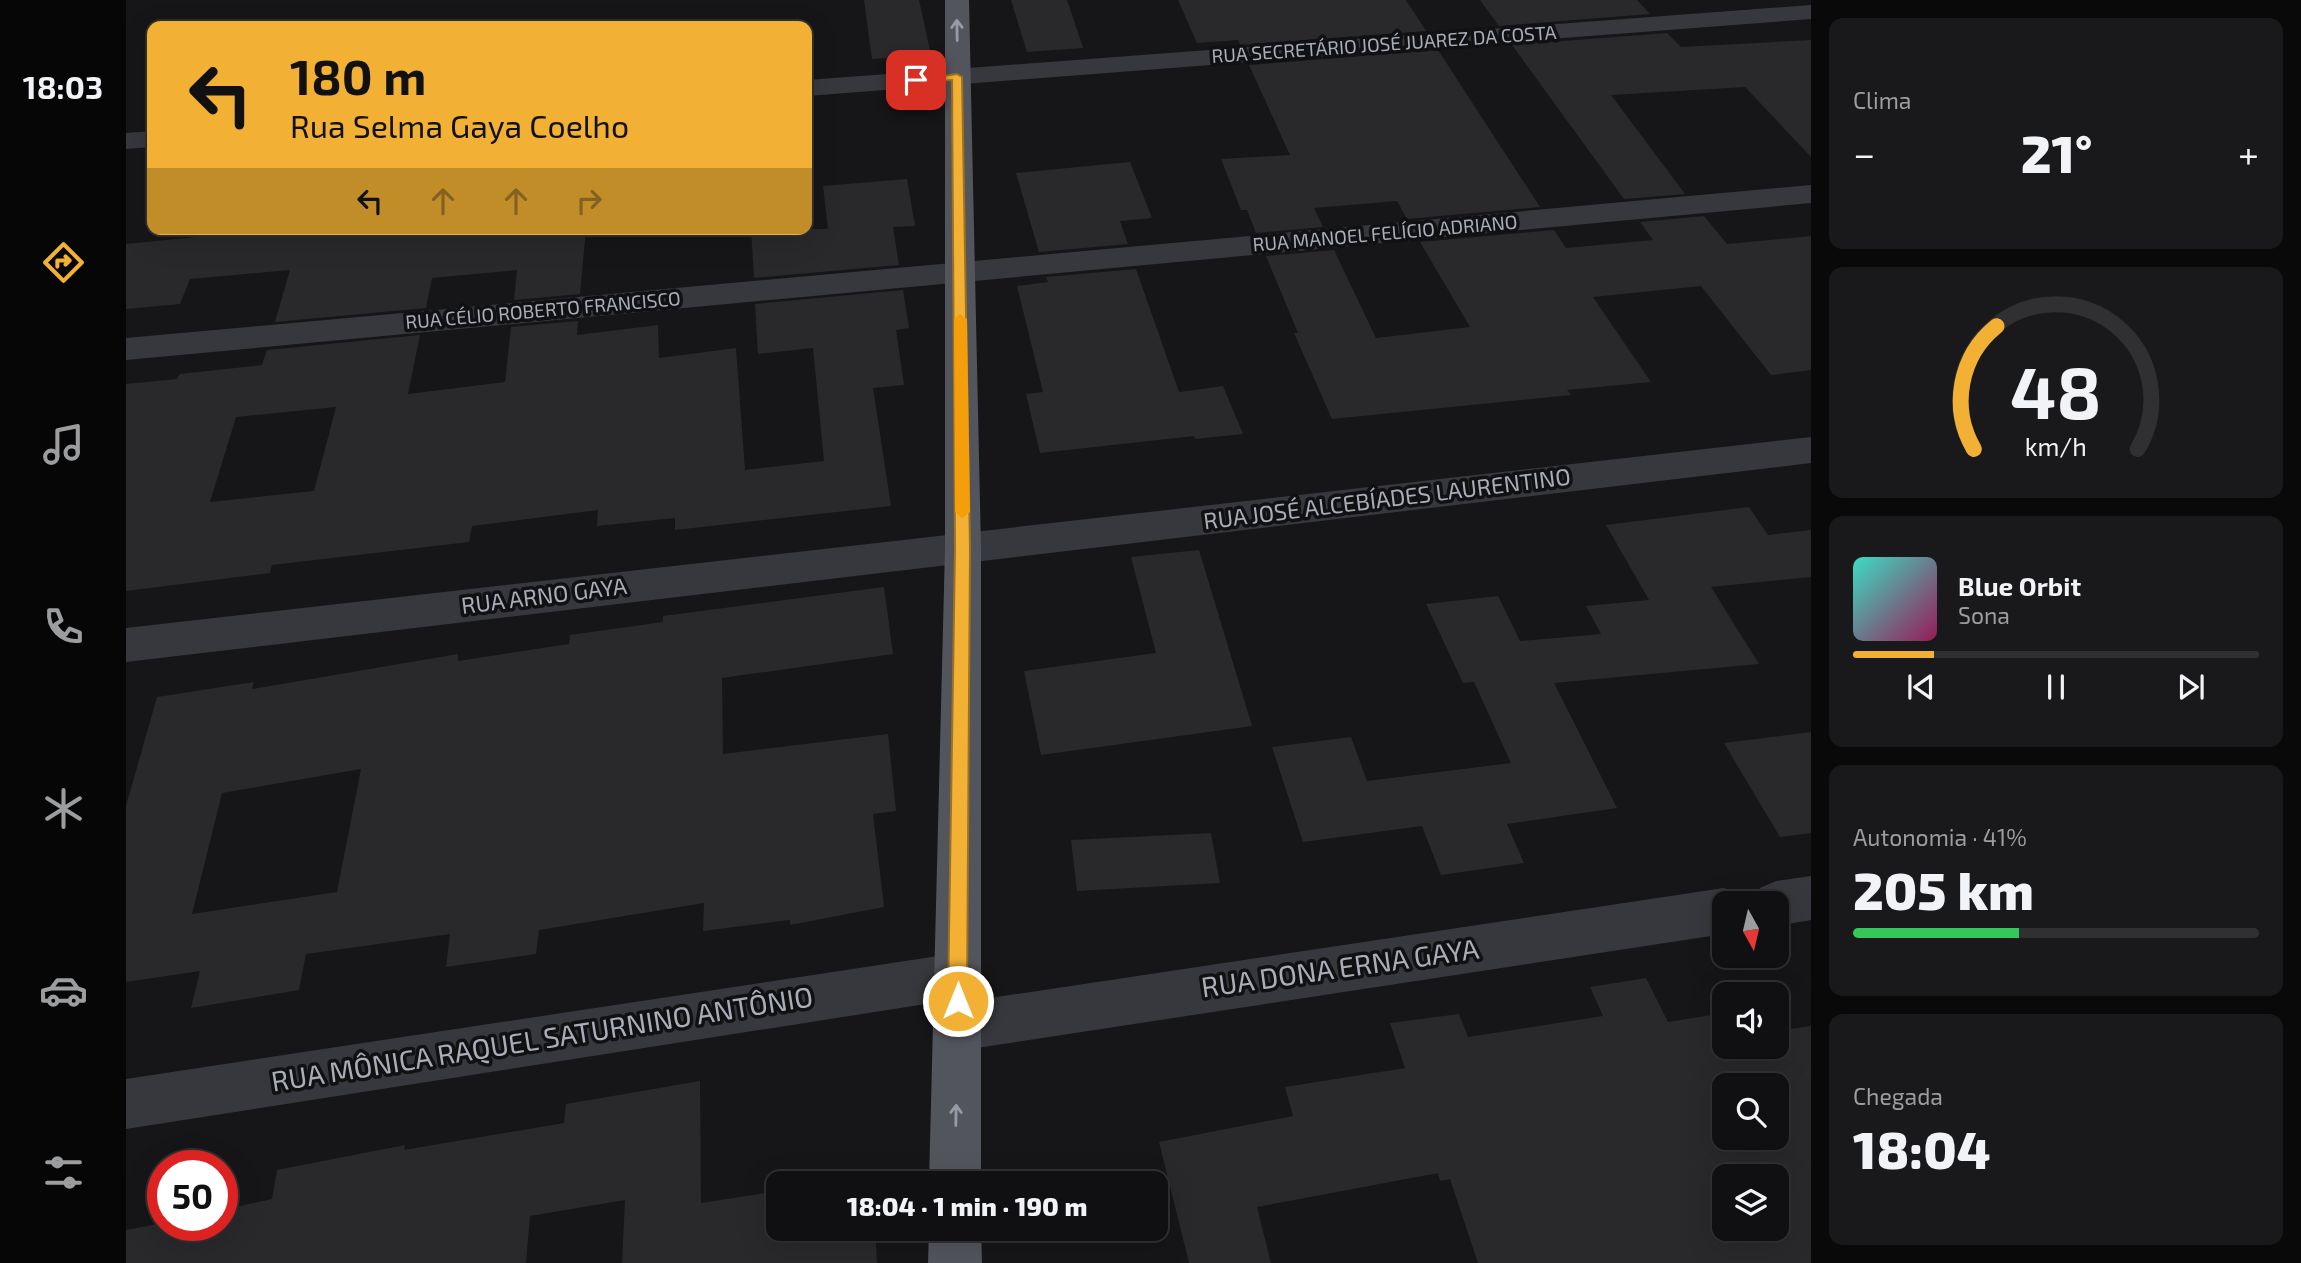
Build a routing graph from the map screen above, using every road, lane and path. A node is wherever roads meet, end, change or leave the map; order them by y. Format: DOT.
graph roads {
  1 [pos="957,0"];
  2 [pos="1811,12"];
  3 [pos="957,77"];
  4 [pos="812,89"];
  5 [pos="147,139"];
  6 [pos="126,141"];
  7 [pos="1811,194"];
  8 [pos="960,272"];
  9 [pos="126,349"];
  10 [pos="1811,450"];
  11 [pos="962,548"];
  12 [pos="126,645"];
  13 [pos="1811,898"];
  14 [pos="1789,902"];
  15 [pos="1712,913"];
  16 [pos="958,976"];
  17 [pos="957,1027"];
  18 [pos="126,1104"];
  19 [pos="955,1171"];
  20 [pos="955,1241"];
  21 [pos="955,1263"];
  3 -- 1 [label="main road, one-way"];
  2 -- 3 [label="street, RUA SECRETÁRIO JOSÉ JUAREZ DA COSTA"];
  3 -- 4 [label="street, RUA SECRETÁRIO JOSÉ JUAREZ DA COSTA"];
  3 -- 8 [label="main road"];
  5 -- 6 [label="street"];
  7 -- 8 [label="street, RUA MANOEL FELÍCIO ADRIANO"];
  8 -- 9 [label="street, RUA CÉLIO ROBERTO FRANCISCO"];
  8 -- 11 [label="main road"];
  10 -- 11 [label="street, RUA JOSÉ ALCEBÍADES LAURENTINO"];
  11 -- 12 [label="street, RUA ARNO GAYA"];
  11 -- 16 [label="main road"];
  13 -- 14 [label="street"];
  15 -- 17 [label="street, RUA DONA ERNA GAYA"];
  16 -- 17 [label="main road"];
  16 -- 18 [label="street, RUA MÔNICA RAQUEL SATURNINO ANTÔNIO"];
  19 -- 17 [label="main road, one-way"];
  20 -- 21 [label="main road"];
}
